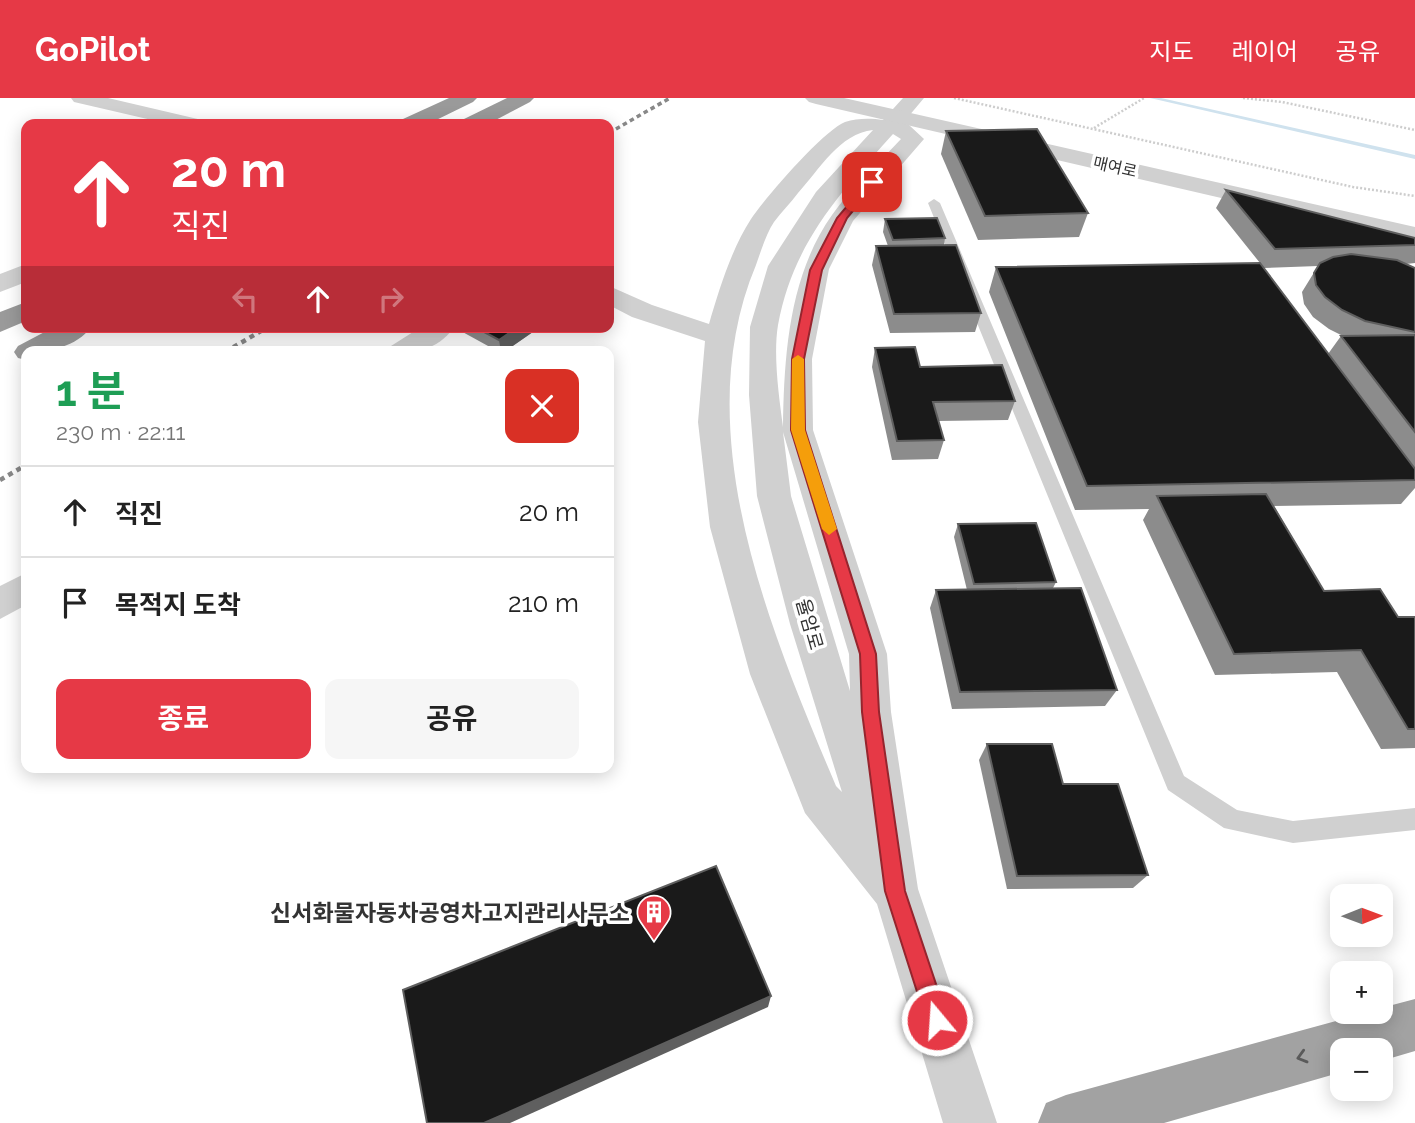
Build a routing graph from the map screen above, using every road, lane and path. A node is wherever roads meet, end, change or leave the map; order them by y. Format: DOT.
graph roads {
  1 [pos="80,98"];
  2 [pos="466,98"];
  3 [pos="523,98"];
  4 [pos="816,98"];
  5 [pos="914,98"];
  6 [pos="954,98"];
  7 [pos="1144,98"];
  8 [pos="1243,98"];
  9 [pos="167,119"];
  10 [pos="422,119"];
  11 [pos="482,119"];
  12 [pos="1093,129"];
  13 [pos="1415,130"];
  14 [pos="1415,197"];
  15 [pos="934,203"];
  16 [pos="1415,235"];
  17 [pos="21,274"];
  18 [pos="0,284"];
  19 [pos="614,297"];
  20 [pos="21,312"];
  21 [pos="0,323"];
  22 [pos="65,333"];
  23 [pos="431,333"];
  24 [pos="719,337"];
  25 [pos="40,346"];
  26 [pos="410,346"];
  27 [pos="21,356"];
  28 [pos="0,367"];
  29 [pos="21,590"];
  30 [pos="0,604"];
  31 [pos="1415,819"];
  32 [pos="895,891"];
  33 [pos="1415,1025"];
  34 [pos="970,1123"];
  35 [pos="1066,1123"];
  1 -- 9 [label="street"];
  2 -- 10 [label="highway"];
  3 -- 11 [label="highway"];
  4 -- 16 [label="street, 매여로"];
  5 -- 32 [label="street, 율암로"];
  6 -- 12 [label="path"];
  7 -- 12 [label="path"];
  8 -- 13 [label="path"];
  12 -- 14 [label="path"];
  15 -- 31 [label="lane"];
  17 -- 18 [label="street"];
  19 -- 24 [label="street"];
  20 -- 21 [label="highway"];
  22 -- 25 [label="highway"];
  23 -- 26 [label="street"];
  24 -- 32 [label="street"];
  24 -- 32 [label="street"];
  27 -- 28 [label="highway"];
  29 -- 30 [label="street"];
  32 -- 34 [label="street, 율암로"];
  33 -- 35 [label="highway, one-way"];
}
